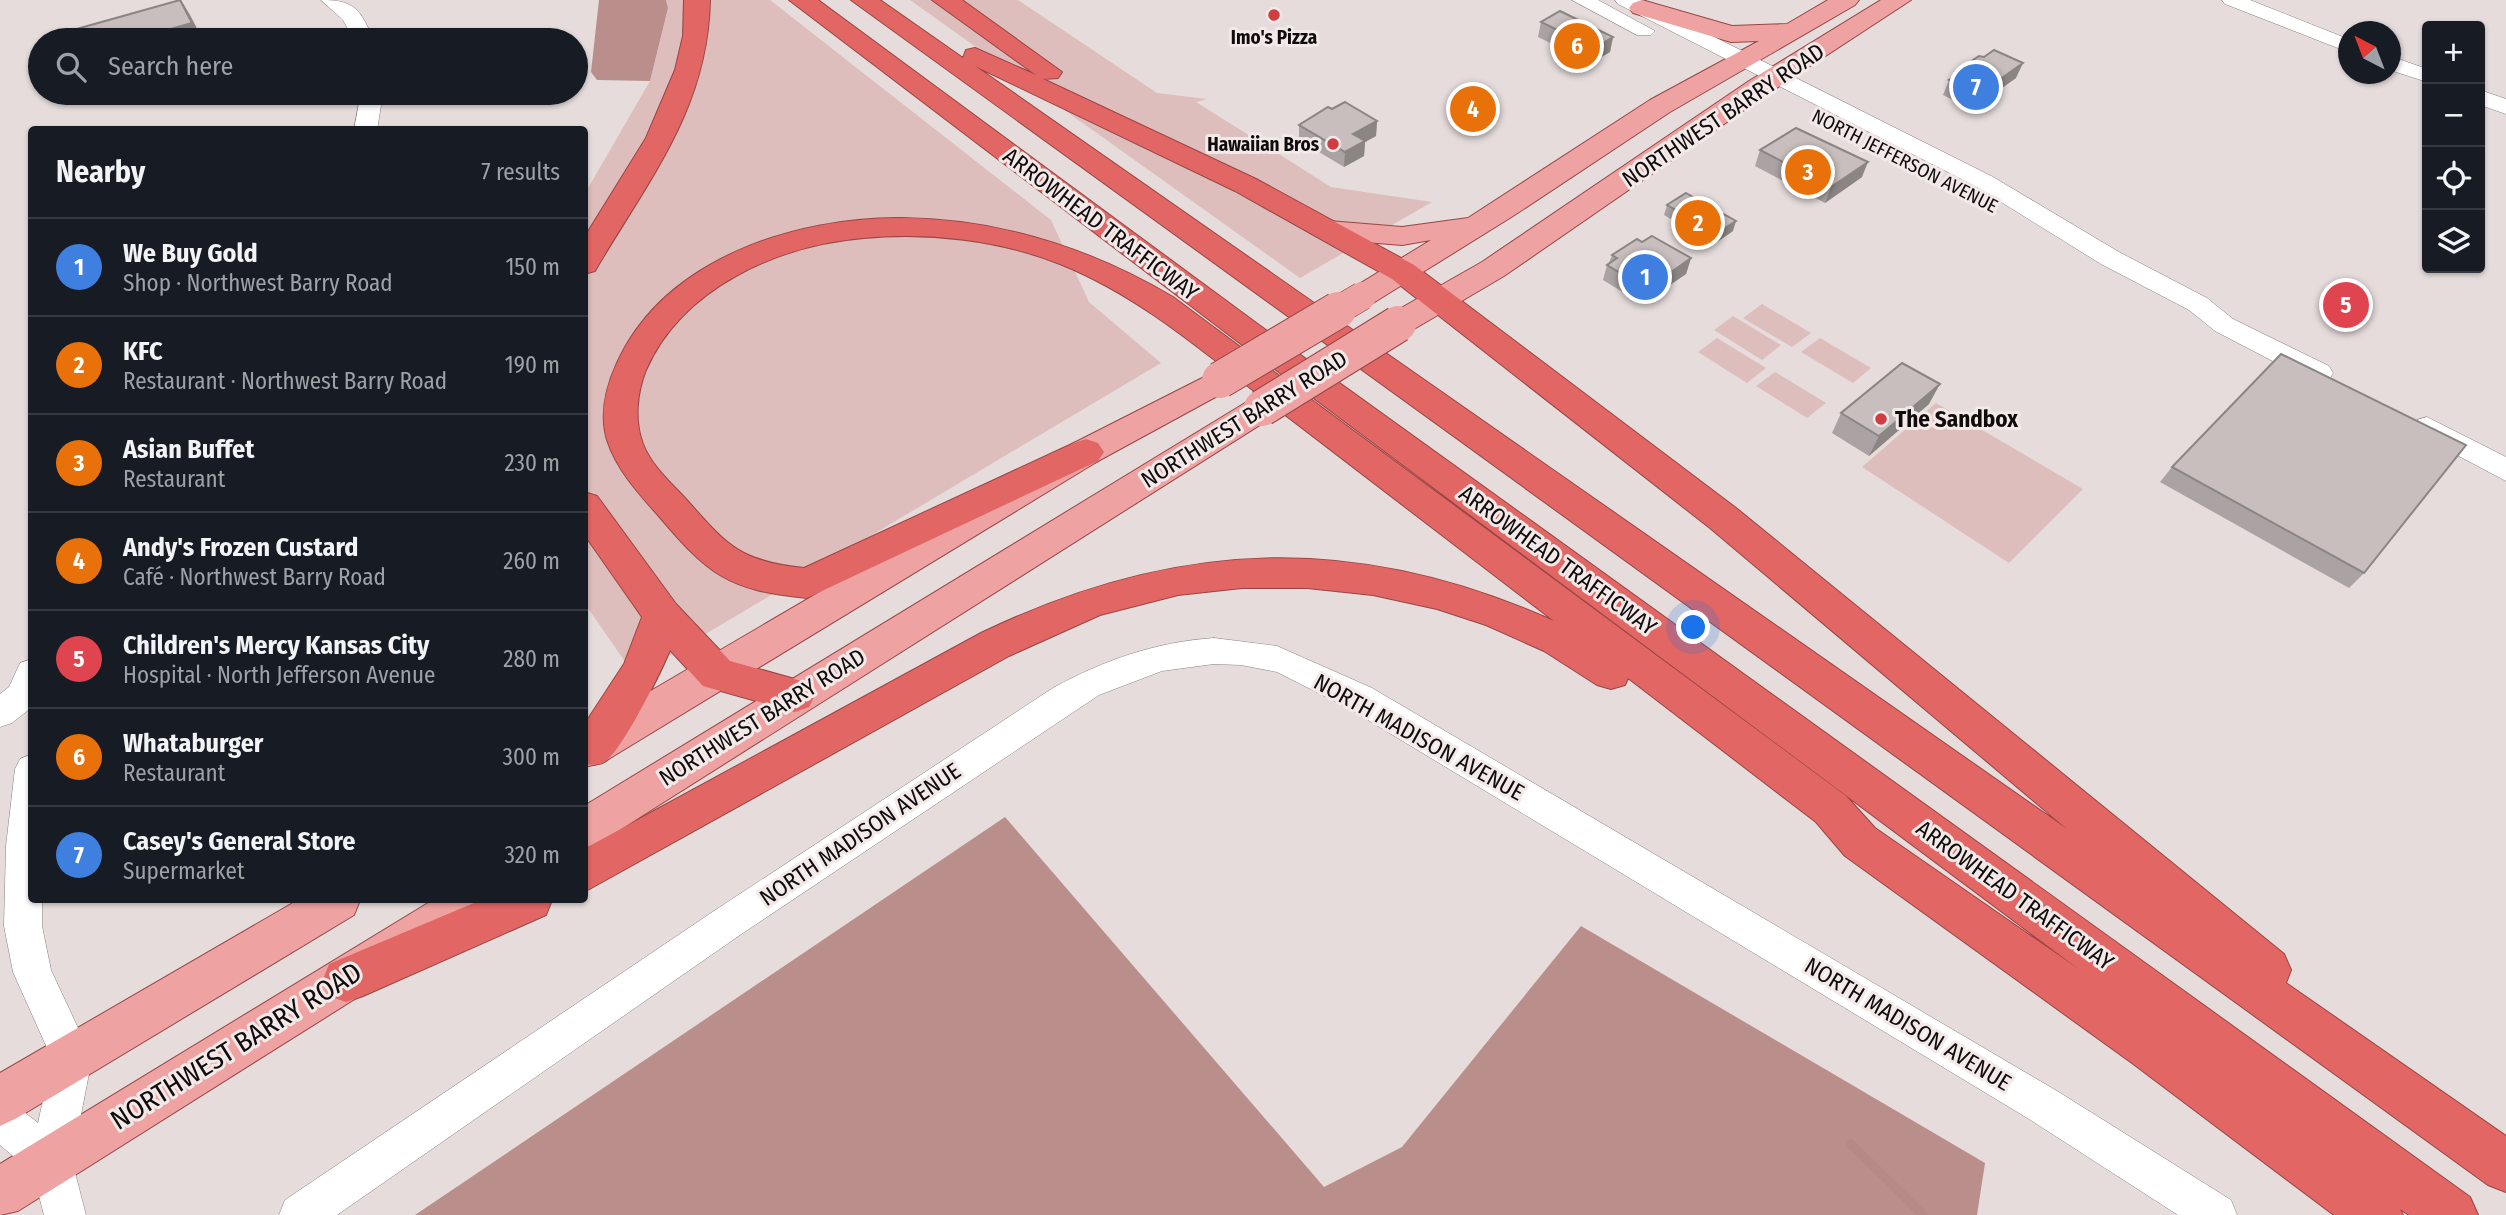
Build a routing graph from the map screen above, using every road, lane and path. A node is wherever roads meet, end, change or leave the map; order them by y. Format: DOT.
graph roads {
  1 [pos="331,0"];
  2 [pos="697,0"];
  3 [pos="802,0"];
  4 [pos="945,0"];
  5 [pos="1582,0"];
  6 [pos="1898,0"];
  7 [pos="2232,0"];
  8 [pos="1845,1"];
  9 [pos="868,3"];
  10 [pos="1633,4"];
  11 [pos="358,28"];
  12 [pos="1792,32"];
  13 [pos="2338,42"];
  14 [pos="2401,66"];
  15 [pos="1753,74"];
  16 [pos="2422,74"];
  17 [pos="370,105"];
  18 [pos="366,126"];
  19 [pos="1131,129"];
  20 [pos="1485,222"];
  21 [pos="1329,230"];
  22 [pos="588,257"];
  23 [pos="1403,272"];
  24 [pos="1440,298"];
  25 [pos="2343,385"];
  26 [pos="2402,415"];
  27 [pos="1086,452"];
  28 [pos="2506,470"];
  29 [pos="588,511"];
  30 [pos="662,615"];
  31 [pos="717,674"];
  32 [pos="795,695"];
  33 [pos="588,750"];
  34 [pos="28,808"];
  35 [pos="588,826"];
  36 [pos="1860,842"];
  37 [pos="588,870"];
  38 [pos="333,903"];
  39 [pos="467,903"];
  40 [pos="523,903"];
  41 [pos="346,979"];
  42 [pos="72,1058"];
  43 [pos="0,1101"];
  44 [pos="0,1118"];
  45 [pos="51,1161"];
  46 [pos="2500,1163"];
  47 [pos="0,1193"];
  48 [pos="65,1215"];
  49 [pos="300,1215"];
  50 [pos="2216,1215"];
  51 [pos="2376,1215"];
  52 [pos="2452,1215"];
  1 -- 11 [label="street"];
  2 -- 22 [label="highway"];
  3 -- 52 [label="highway, ARROWHEAD TRAFFICWAY"];
  4 -- 19 [label="highway"];
  5 -- 15 [label="street, NORTH JEFFERSON AVENUE"];
  6 -- 15 [label="main road, NORTHWEST BARRY ROAD"];
  7 -- 13 [label="street"];
  8 -- 12 [label="main road, NORTHWEST BARRY ROAD"];
  8 -- 15 [label="main road"];
  9 -- 19 [label="highway"];
  9 -- 46 [label="highway, ARROWHEAD TRAFFICWAY"];
  10 -- 12 [label="main road"];
  10 -- 15 [label="street, NORTH JEFFERSON AVENUE"];
  12 -- 15 [label="main road, NORTHWEST BARRY ROAD"];
  14 -- 16 [label="street"];
  15 -- 20 [label="main road, NORTHWEST BARRY ROAD"];
  15 -- 24 [label="main road, NORTHWEST BARRY ROAD"];
  15 -- 25 [label="street, NORTH JEFFERSON AVENUE"];
  17 -- 18 [label="street"];
  19 -- 21 [label="highway"];
  20 -- 21 [label="main road"];
  20 -- 23 [label="main road, NORTHWEST BARRY ROAD"];
  21 -- 23 [label="highway"];
  23 -- 24 [label="highway"];
  23 -- 27 [label="main road, NORTHWEST BARRY ROAD, bridge"];
  24 -- 32 [label="main road, NORTHWEST BARRY ROAD, bridge"];
  24 -- 46 [label="highway"];
  26 -- 28 [label="street"];
  27 -- 31 [label="main road, NORTHWEST BARRY ROAD"];
  27 -- 36 [label="highway"];
  29 -- 30 [label="highway"];
  30 -- 31 [label="highway"];
  30 -- 33 [label="highway"];
  31 -- 32 [label="highway"];
  31 -- 33 [label="main road, NORTHWEST BARRY ROAD"];
  32 -- 35 [label="main road, NORTHWEST BARRY ROAD"];
  34 -- 42 [label="street"];
  36 -- 37 [label="highway"];
  36 -- 51 [label="highway"];
  38 -- 42 [label="main road"];
  39 -- 41 [label="main road, NORTHWEST BARRY ROAD"];
  40 -- 41 [label="highway"];
  41 -- 45 [label="main road, NORTHWEST BARRY ROAD"];
  42 -- 43 [label="main road"];
  42 -- 45 [label="street"];
  44 -- 45 [label="street"];
  45 -- 47 [label="main road, NORTHWEST BARRY ROAD"];
  45 -- 48 [label="street"];
  49 -- 50 [label="street, NORTH MADISON AVENUE"];
}
